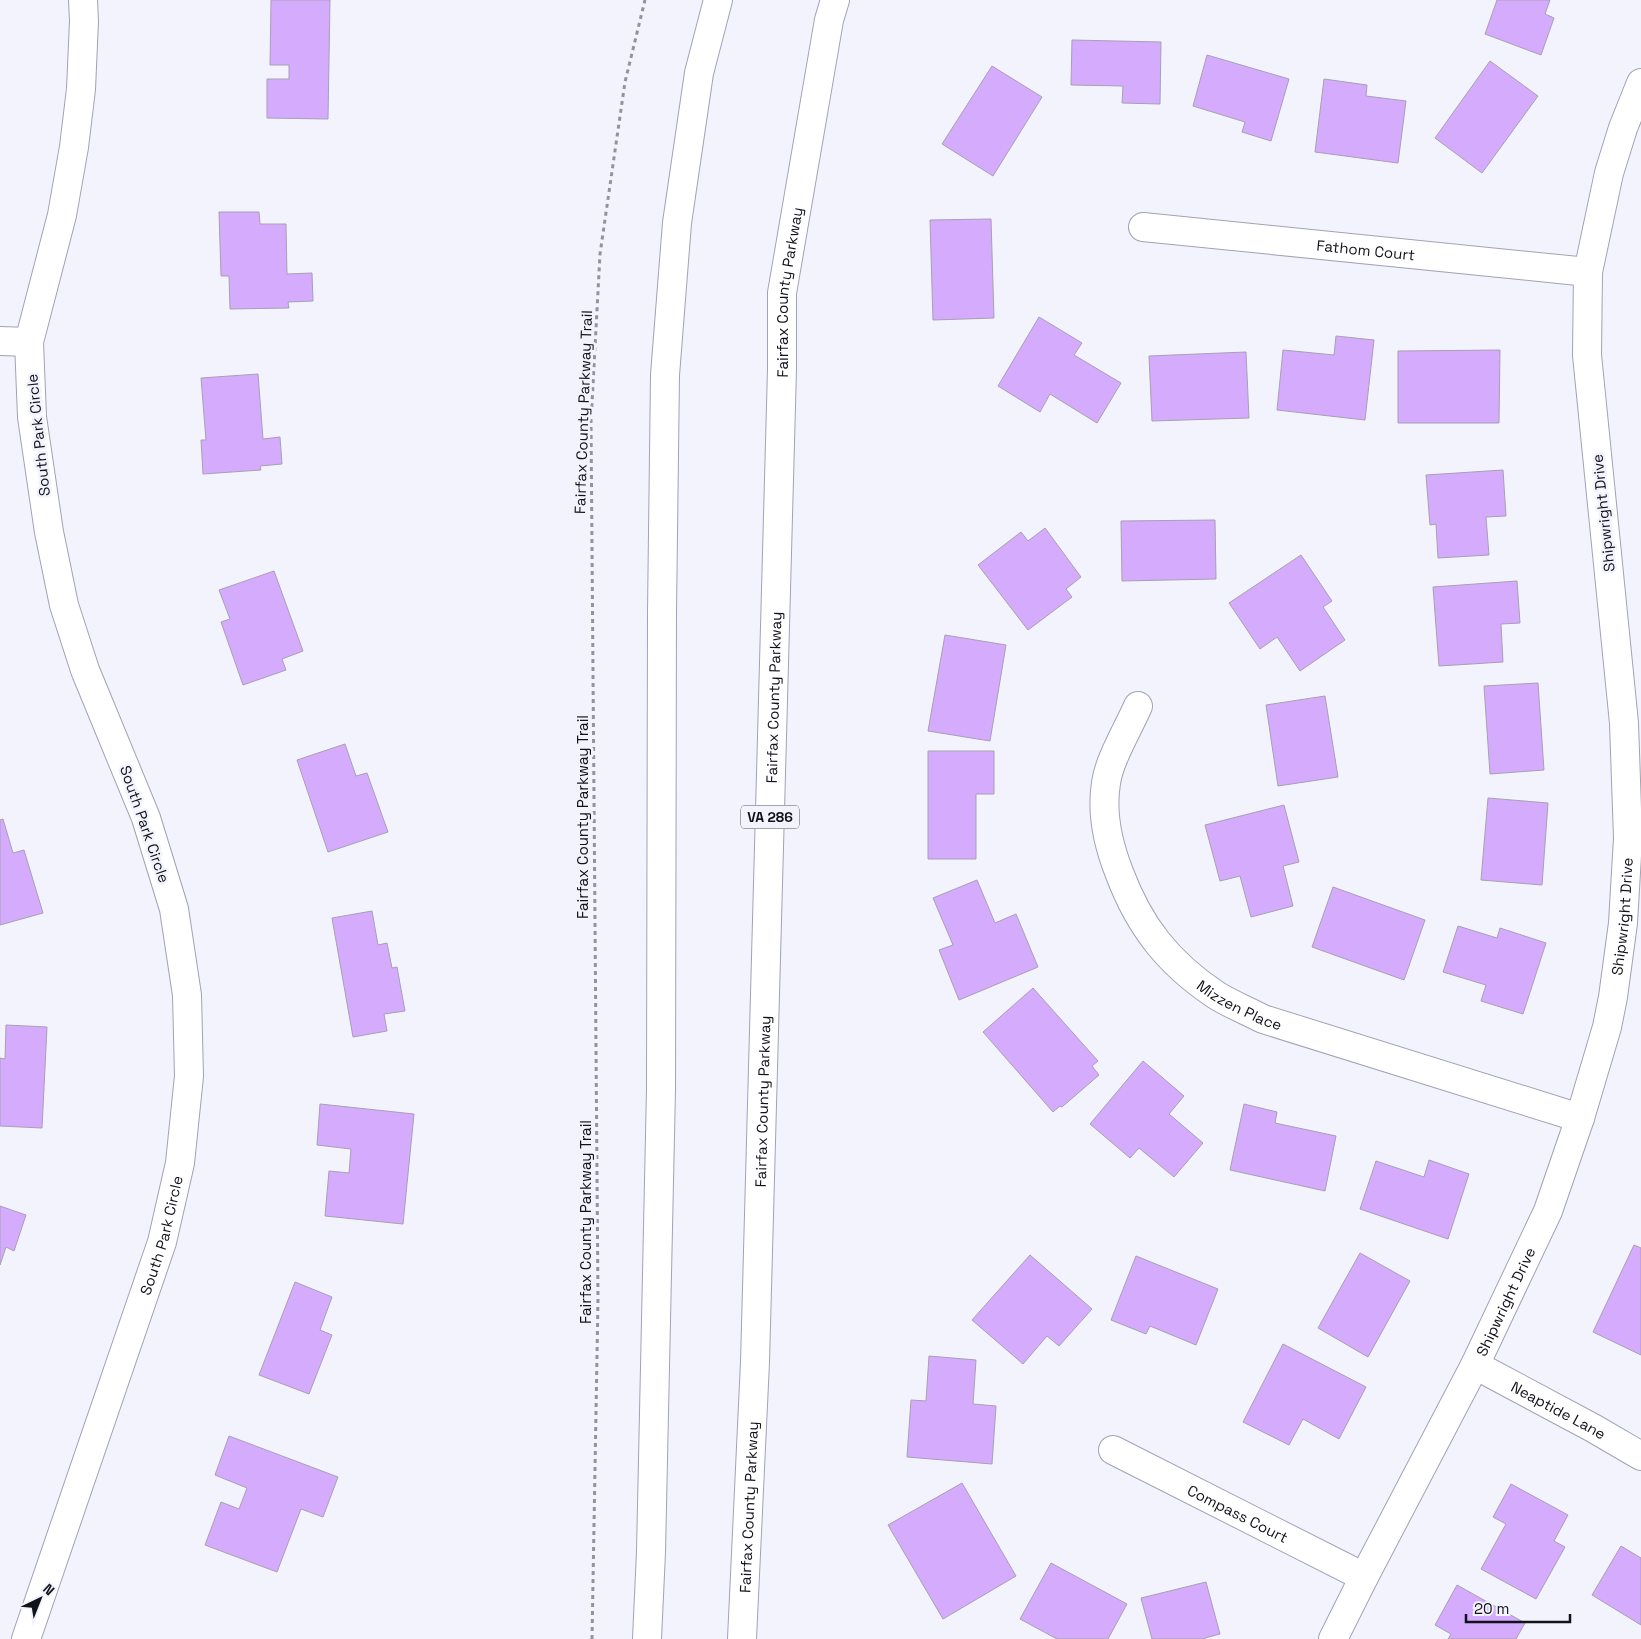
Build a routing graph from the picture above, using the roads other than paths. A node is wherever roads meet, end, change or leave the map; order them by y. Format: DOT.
graph roads {
  1 [pos="83,0"];
  2 [pos="718,0"];
  3 [pos="834,0"];
  4 [pos="1641,83"];
  5 [pos="1143,227"];
  6 [pos="1588,272"];
  7 [pos="0,341"];
  8 [pos="29,342"];
  9 [pos="1138,706"];
  10 [pos="1580,1118"];
  11 [pos="1475,1365"];
  12 [pos="1113,1450"];
  13 [pos="1641,1456"];
  14 [pos="1364,1577"];
  15 [pos="26,1639"];
  16 [pos="647,1639"];
  17 [pos="742,1639"];
  18 [pos="1333,1639"];
  1 -- 8 [label="main road, South Park Circle"];
  2 -- 16 [label="main road"];
  3 -- 17 [label="main road, Fairfax County Parkway / VA 286"];
  4 -- 6 [label="main road, Shipwright Drive"];
  5 -- 6 [label="main road, Fathom Court"];
  6 -- 10 [label="main road, Shipwright Drive"];
  7 -- 8 [label="main road"];
  8 -- 15 [label="main road, South Park Circle"];
  9 -- 10 [label="main road, Mizzen Place"];
  10 -- 11 [label="main road, Shipwright Drive"];
  11 -- 13 [label="main road, Neaptide Lane"];
  11 -- 14 [label="main road, Shipwright Drive"];
  12 -- 14 [label="main road, Compass Court"];
  14 -- 18 [label="main road, Shipwright Drive"];
}
